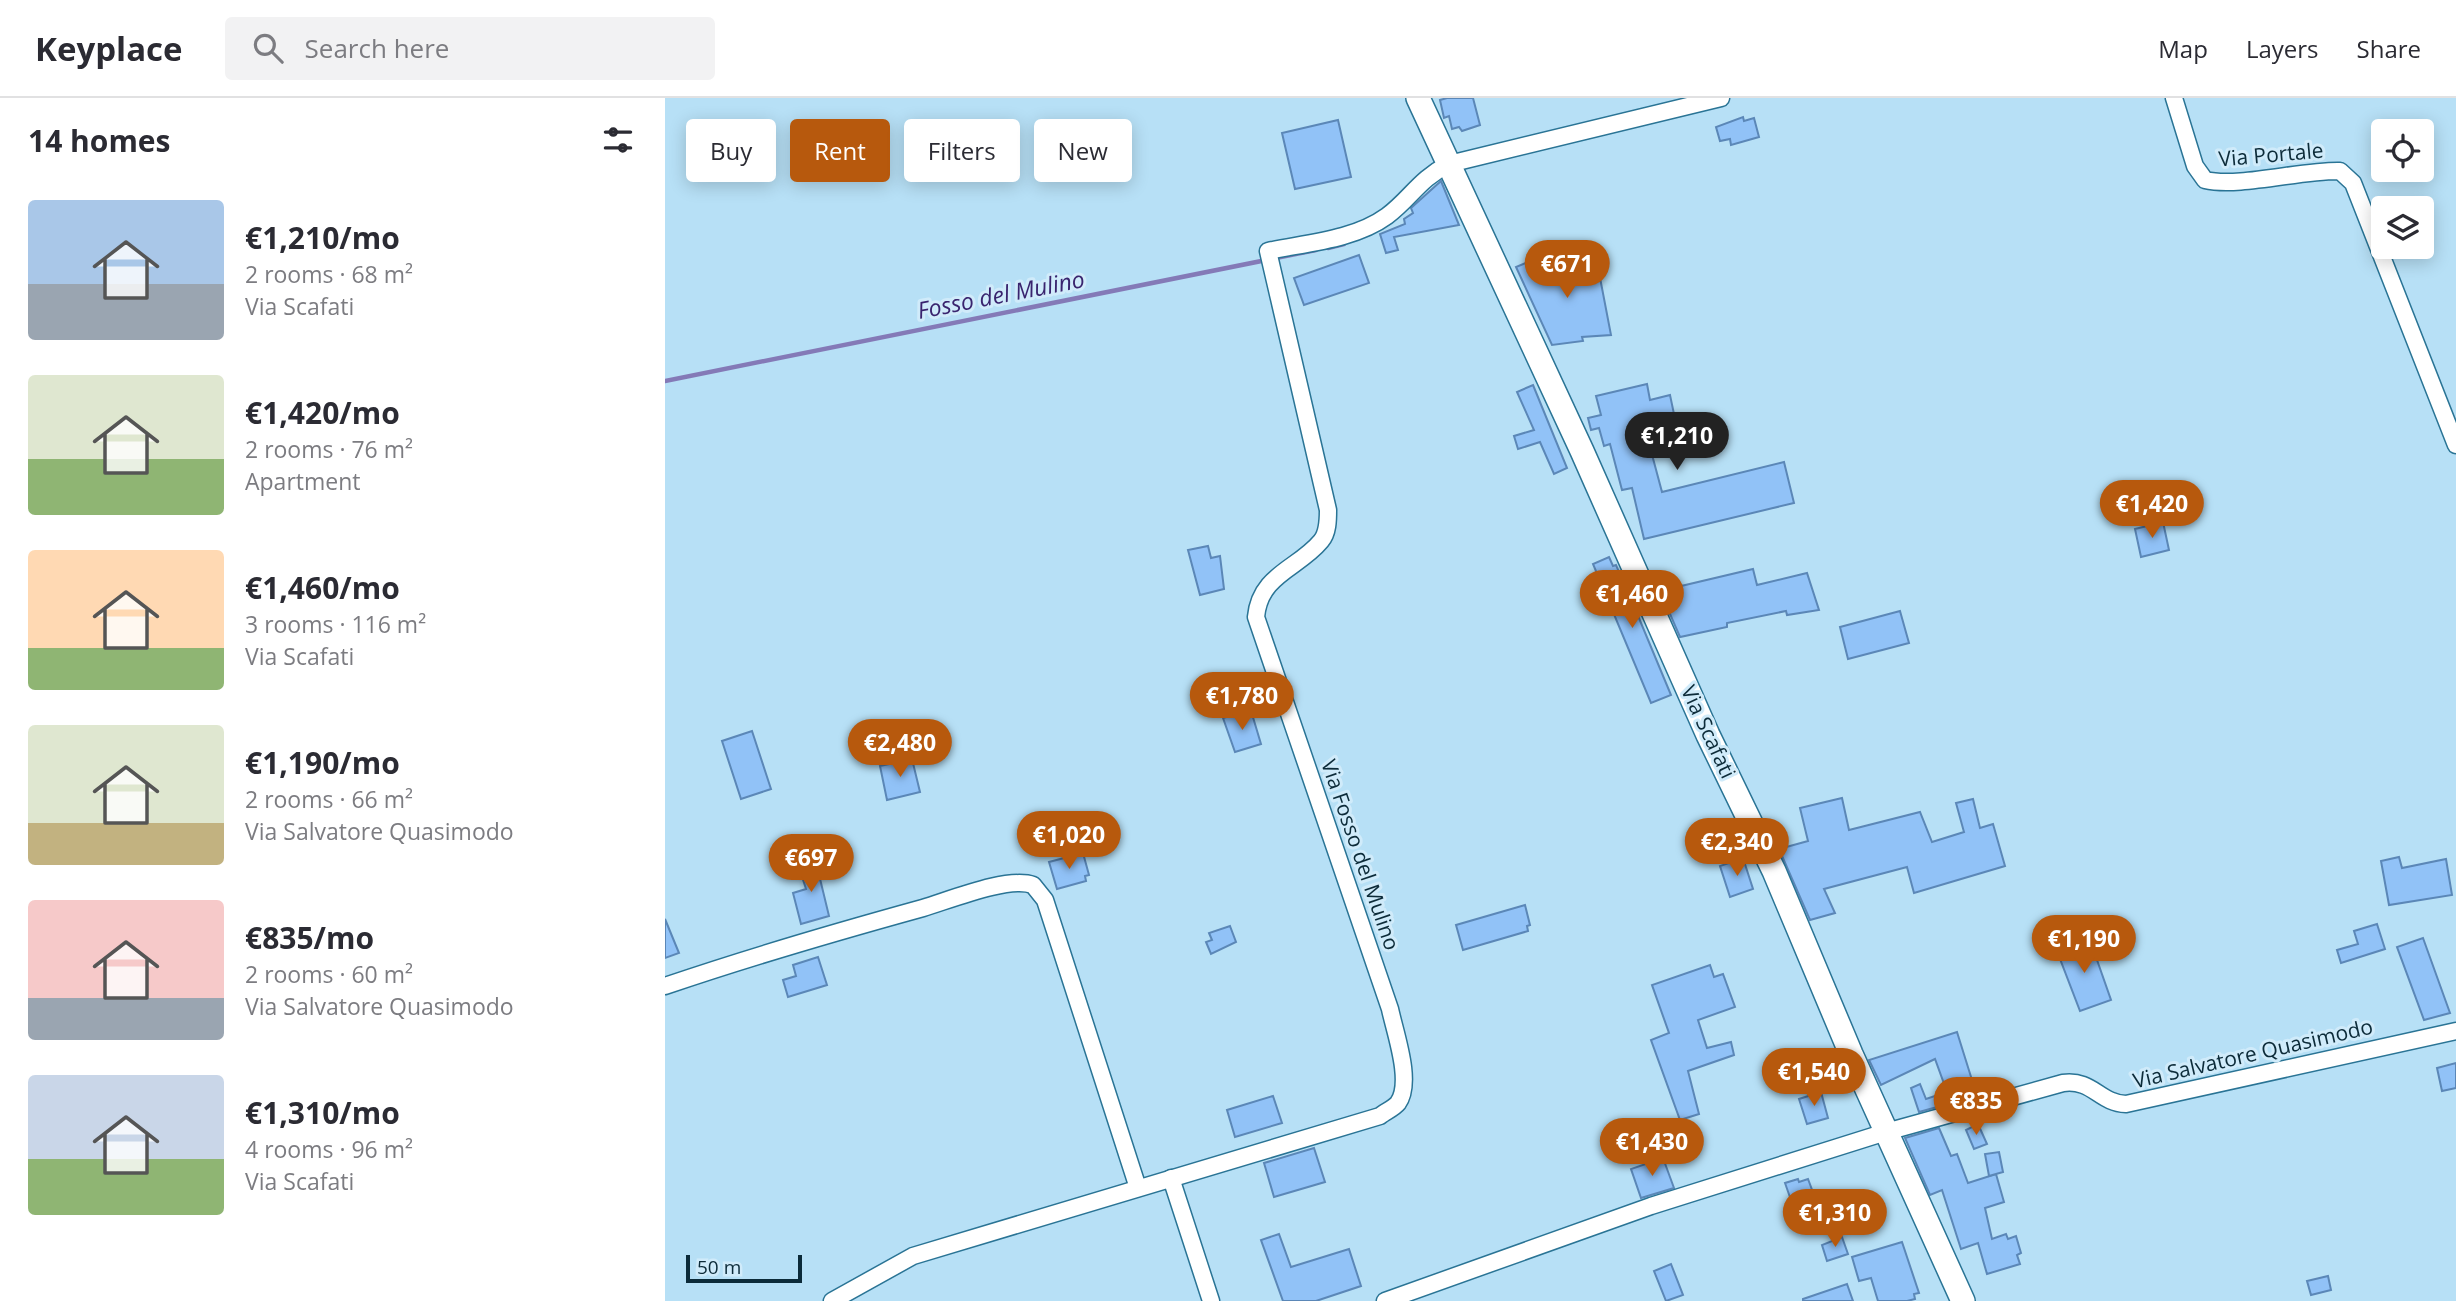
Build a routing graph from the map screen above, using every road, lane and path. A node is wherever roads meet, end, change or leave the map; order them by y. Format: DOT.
graph roads {
  1 [pos="1418,98"];
  2 [pos="1721,98"];
  3 [pos="2175,98"];
  4 [pos="1449,164"];
  5 [pos="2456,445"];
  6 [pos="665,986"];
  7 [pos="2456,1031"];
  8 [pos="1886,1132"];
  9 [pos="1171,1178"];
  10 [pos="1138,1188"];
  11 [pos="832,1301"];
  12 [pos="1211,1301"];
  13 [pos="1385,1301"];
  14 [pos="1963,1301"];
  1 -- 4 [label="street, Via Scafati"];
  2 -- 4 [label="street, Via Fosso del Mulino"];
  3 -- 5 [label="street, Via Portale"];
  4 -- 8 [label="street, Via Scafati"];
  4 -- 9 [label="street, Via Fosso del Mulino"];
  6 -- 10 [label="street"];
  7 -- 8 [label="street, Via Salvatore Quasimodo"];
  8 -- 13 [label="street, Via Salvatore Quasimodo"];
  8 -- 14 [label="street, Via Scafati"];
  9 -- 10 [label="street, Via Fosso del Mulino"];
  9 -- 12 [label="street"];
  10 -- 11 [label="street, Via Fosso del Mulino"];
}
